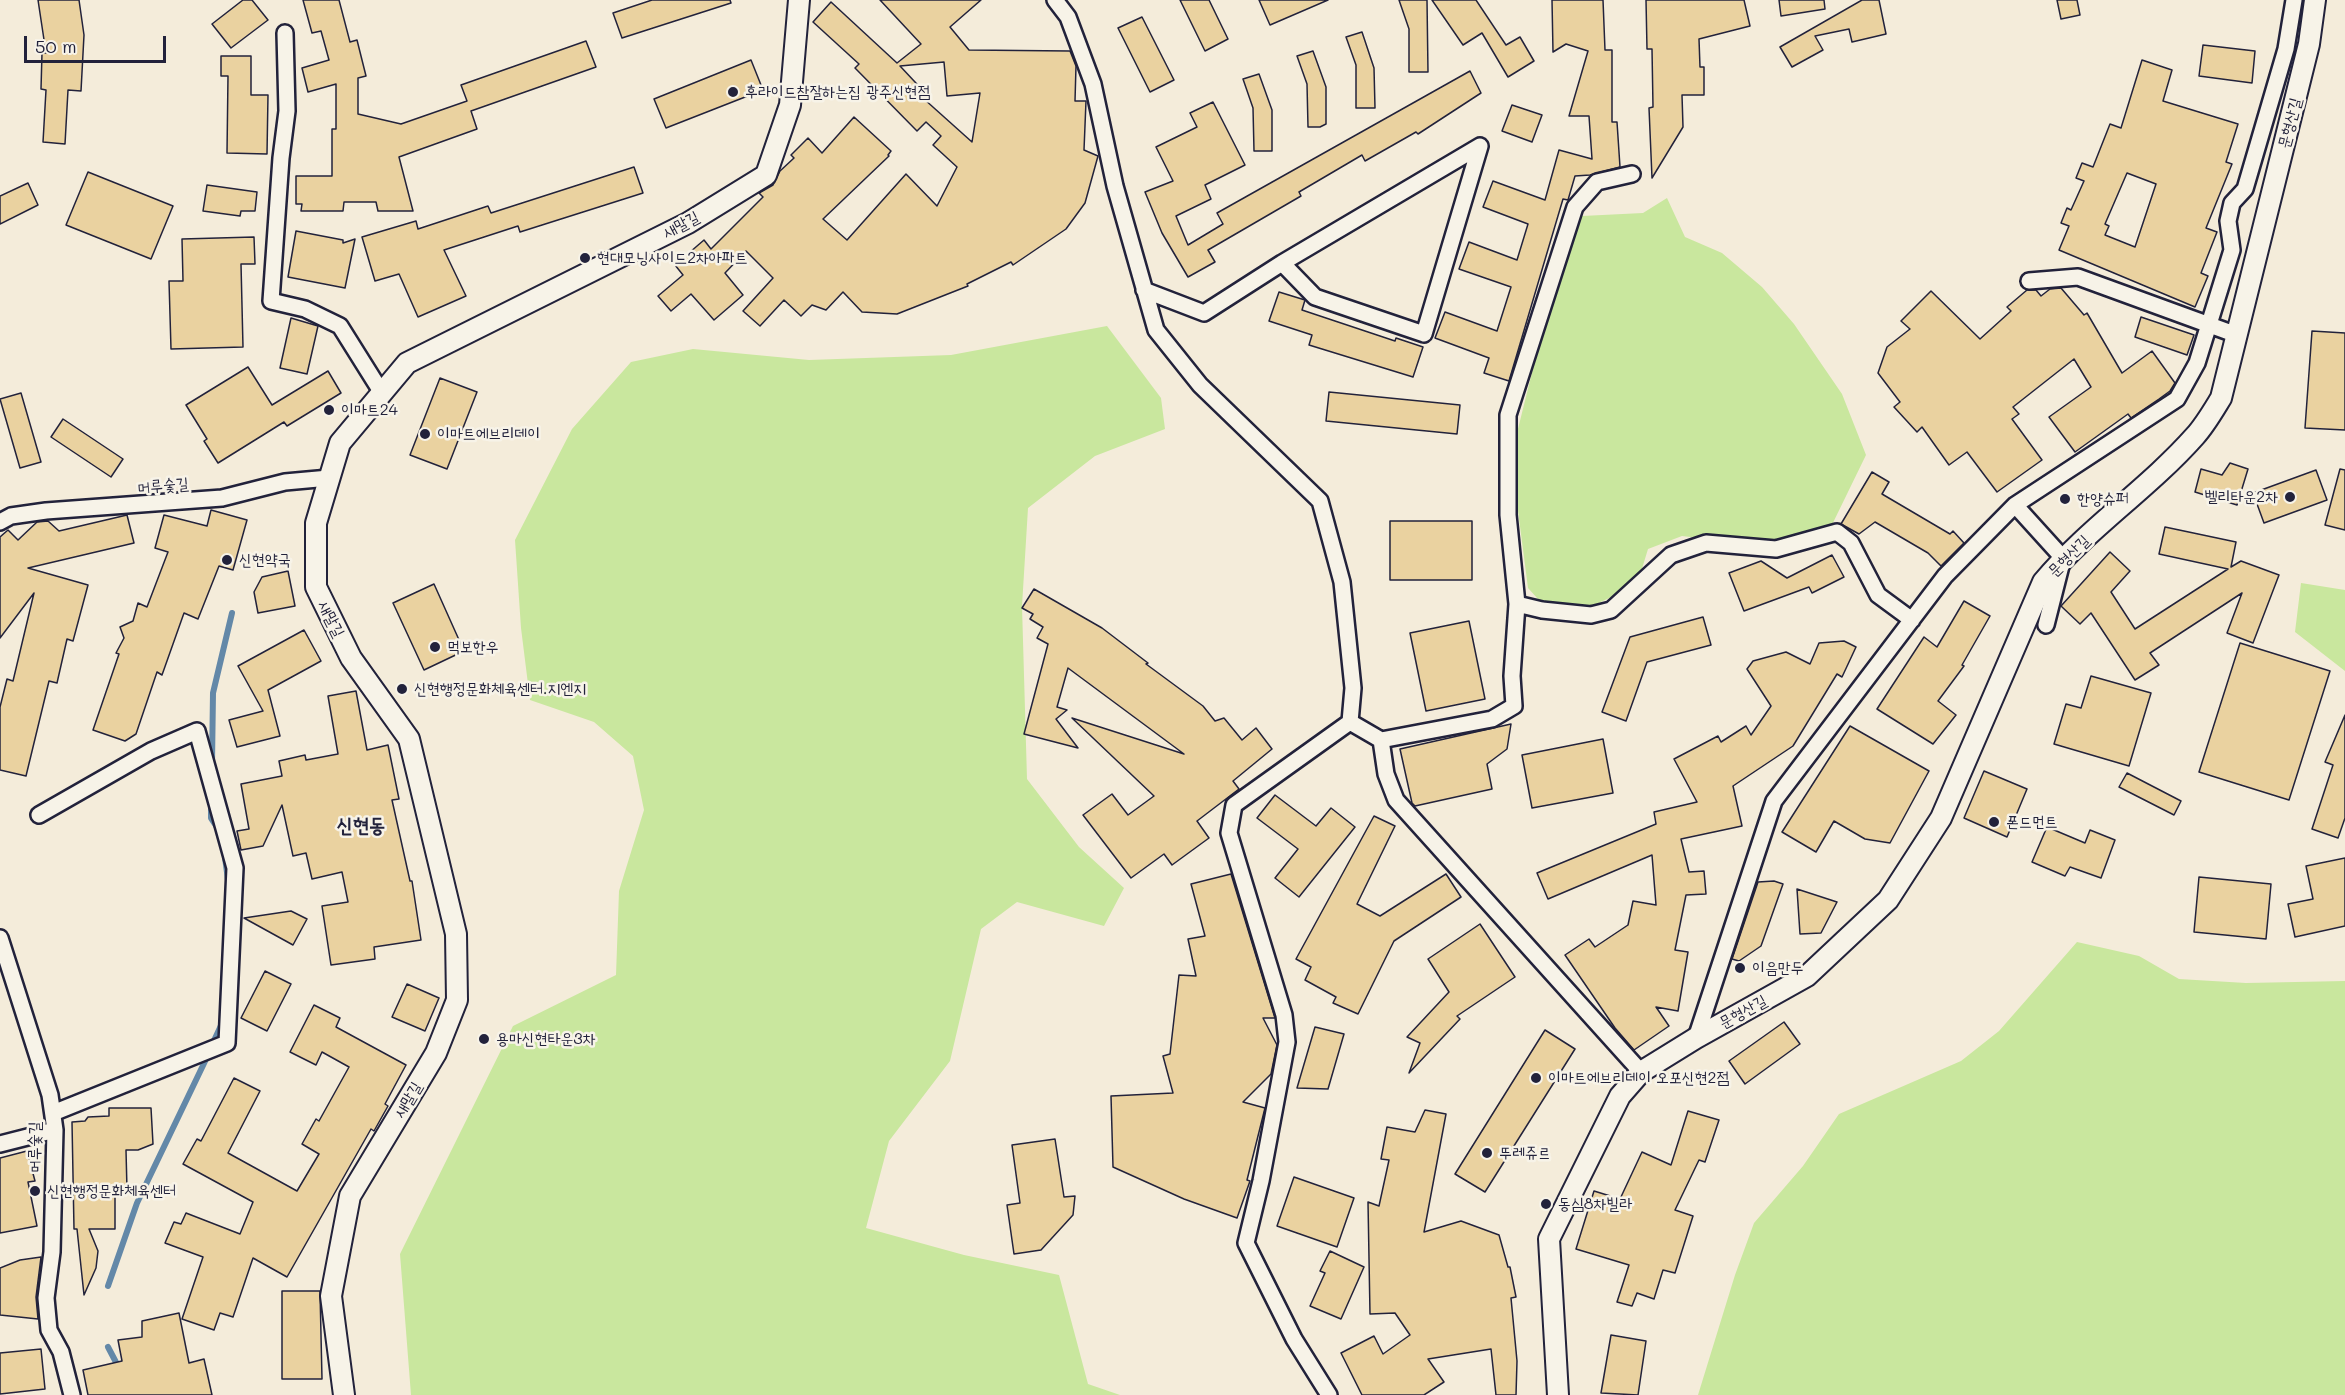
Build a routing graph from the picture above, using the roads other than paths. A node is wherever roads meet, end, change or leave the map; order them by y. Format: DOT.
graph roads {
  1 [pos="799,0"];
  2 [pos="1055,0"];
  3 [pos="2294,0"];
  4 [pos="2314,0"];
  5 [pos="285,33"];
  6 [pos="1632,174"];
  7 [pos="1282,263"];
  8 [pos="2030,281"];
  9 [pos="1144,290"];
  10 [pos="2210,324"];
  11 [pos="2237,335"];
  12 [pos="382,393"];
  13 [pos="330,478"];
  14 [pos="2015,505"];
  15 [pos="0,522"];
  16 [pos="2064,558"];
  17 [pos="1517,604"];
  18 [pos="1912,620"];
  19 [pos="2046,625"];
  20 [pos="1350,722"];
  21 [pos="1381,740"];
  22 [pos="39,814"];
  23 [pos="0,938"];
  24 [pos="1696,1038"];
  25 [pos="1641,1072"];
  26 [pos="53,1113"];
  27 [pos="55,1130"];
  28 [pos="0,1144"];
  29 [pos="72,1395"];
  30 [pos="344,1395"];
  31 [pos="1329,1395"];
  32 [pos="1558,1395"];
  1 -- 12 [label="street, 새말길"];
  2 -- 9 [label="street"];
  3 -- 10 [label="street, 문형산길"];
  4 -- 11 [label="street, 문형산길"];
  5 -- 12 [label="street"];
  6 -- 17 [label="street"];
  7 -- 7 [label="street"];
  7 -- 9 [label="street"];
  8 -- 10 [label="street"];
  9 -- 20 [label="street"];
  10 -- 11 [label="street"];
  10 -- 14 [label="street, 문형산길"];
  11 -- 16 [label="street, 문형산길"];
  12 -- 13 [label="street, 새말길"];
  13 -- 15 [label="street, 머루숯길"];
  13 -- 30 [label="street, 새말길"];
  14 -- 16 [label="street"];
  14 -- 18 [label="street, 문형산길"];
  16 -- 19 [label="street"];
  16 -- 24 [label="street, 문형산길"];
  17 -- 18 [label="street"];
  17 -- 21 [label="street"];
  18 -- 24 [label="street, 문형산길"];
  20 -- 21 [label="street"];
  20 -- 31 [label="street"];
  21 -- 25 [label="street"];
  22 -- 26 [label="street"];
  23 -- 26 [label="street, 머루숯길"];
  24 -- 25 [label="street, 문형산길"];
  25 -- 32 [label="street, 문형산길"];
  26 -- 27 [label="street, 머루숯길"];
  27 -- 28 [label="street"];
  27 -- 29 [label="street, 머루숯길"];
}
